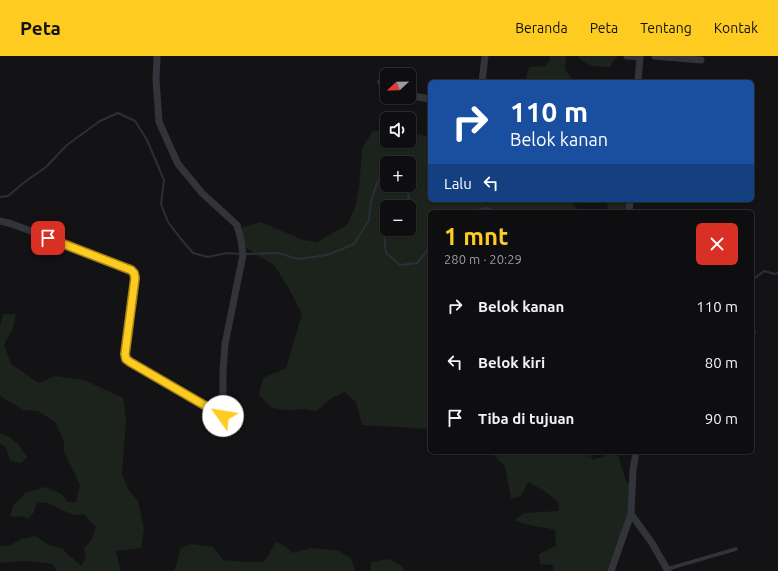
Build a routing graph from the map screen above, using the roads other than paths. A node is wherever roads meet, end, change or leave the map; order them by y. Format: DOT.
graph roads {
  1 [pos="157,56"];
  2 [pos="485,56"];
  3 [pos="627,56"];
  4 [pos="655,56"];
  5 [pos="640,57"];
  6 [pos="701,60"];
  7 [pos="482,80"];
  8 [pos="638,80"];
  9 [pos="416,97"];
  10 [pos="428,99"];
  11 [pos="0,221"];
  12 [pos="636,454"];
  13 [pos="631,514"];
  14 [pos="736,549"];
  15 [pos="668,570"];
  16 [pos="611,571"];
  1 -- 11 [label="street"];
  2 -- 7 [label="street"];
  3 -- 5 [label="street"];
  4 -- 6 [label="street"];
  5 -- 8 [label="street"];
  9 -- 10 [label="street"];
  12 -- 13 [label="street"];
  13 -- 15 [label="street"];
  13 -- 16 [label="street"];
  14 -- 15 [label="lane"];
}
